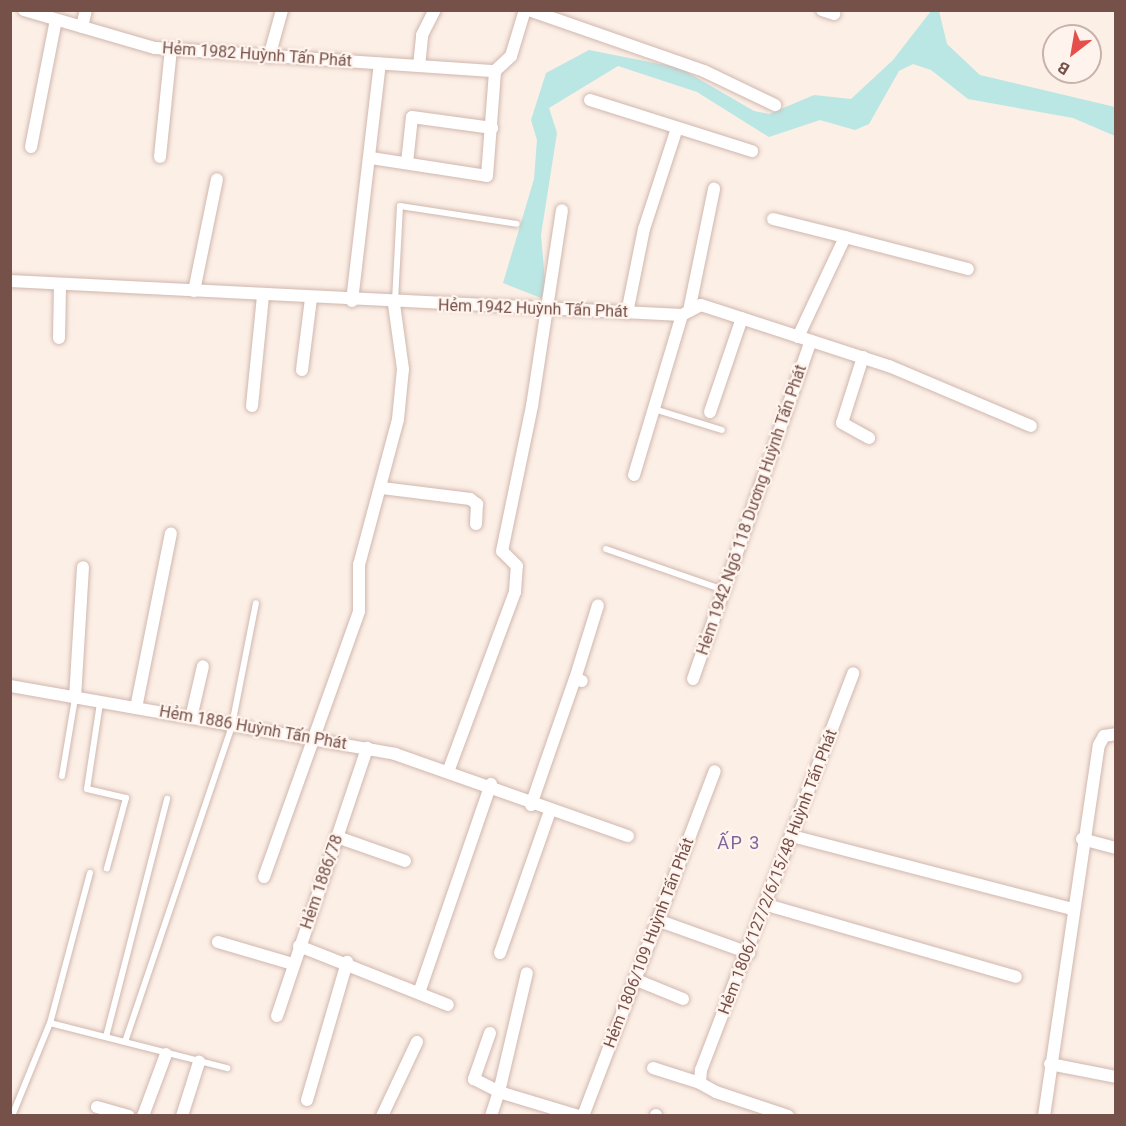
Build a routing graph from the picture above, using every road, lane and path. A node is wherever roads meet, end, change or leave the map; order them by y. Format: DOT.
graph roads {
  1 [pos="24,10"];
  2 [pos="86,10"];
  3 [pos="282,10"];
  4 [pos="435,10"];
  5 [pos="527,10"];
  6 [pos="56,20"];
  7 [pos="82,27"];
  8 [pos="171,49"];
  9 [pos="269,57"];
  10 [pos="380,64"];
  11 [pos="419,66"];
  12 [pos="495,71"];
  13 [pos="590,100"];
  14 [pos="775,105"];
  15 [pos="492,128"];
  16 [pos="677,129"];
  17 [pos="31,147"];
  18 [pos="752,151"];
  19 [pos="160,157"];
  20 [pos="370,158"];
  21 [pos="407,163"];
  22 [pos="217,179"];
  23 [pos="714,189"];
  24 [pos="562,210"];
  25 [pos="773,219"];
  26 [pos="517,224"];
  27 [pos="845,237"];
  28 [pos="968,269"];
  29 [pos="10,281"];
  30 [pos="60,284"];
  31 [pos="194,291"];
  32 [pos="263,296"];
  33 [pos="311,299"];
  34 [pos="352,301"];
  35 [pos="394,304"];
  36 [pos="547,309"];
  37 [pos="627,313"];
  38 [pos="685,313"];
  39 [pos="742,318"];
  40 [pos="798,337"];
  41 [pos="58,338"];
  42 [pos="811,340"];
  43 [pos="862,357"];
  44 [pos="302,370"];
  45 [pos="252,406"];
  46 [pos="654,409"];
  47 [pos="710,412"];
  48 [pos="1030,426"];
  49 [pos="722,430"];
  50 [pos="869,438"];
  51 [pos="634,476"];
  52 [pos="382,488"];
  53 [pos="476,524"];
  54 [pos="171,533"];
  55 [pos="606,549"];
  56 [pos="83,567"];
  57 [pos="724,590"];
  58 [pos="256,603"];
  59 [pos="598,605"];
  60 [pos="203,666"];
  61 [pos="853,673"];
  62 [pos="693,679"];
  63 [pos="10,686"];
  64 [pos="75,698"];
  65 [pos="100,703"];
  66 [pos="136,708"];
  67 [pos="191,718"];
  68 [pos="232,725"];
  69 [pos="1116,734"];
  70 [pos="313,739"];
  71 [pos="367,748"];
  72 [pos="715,771"];
  73 [pos="448,772"];
  74 [pos="62,776"];
  75 [pos="491,784"];
  76 [pos="167,799"];
  77 [pos="531,805"];
  78 [pos="550,811"];
  79 [pos="628,836"];
  80 [pos="337,837"];
  81 [pos="792,837"];
  82 [pos="1082,839"];
  83 [pos="1116,848"];
  84 [pos="405,861"];
  85 [pos="107,868"];
  86 [pos="90,873"];
  87 [pos="264,877"];
  88 [pos="767,905"];
  89 [pos="1072,909"];
  90 [pos="657,920"];
  91 [pos="218,942"];
  92 [pos="299,946"];
  93 [pos="500,953"];
  94 [pos="749,953"];
  95 [pos="347,962"];
  96 [pos="293,964"];
  97 [pos="527,973"];
  98 [pos="1016,977"];
  99 [pos="634,980"];
  100 [pos="420,990"];
  101 [pos="683,999"];
  102 [pos="448,1005"];
  103 [pos="278,1016"];
  104 [pos="50,1023"];
  105 [pos="490,1032"];
  106 [pos="106,1037"];
  107 [pos="417,1041"];
  108 [pos="125,1042"];
  109 [pos="166,1054"];
  110 [pos="199,1062"];
  111 [pos="1050,1064"];
  112 [pos="227,1068"];
  113 [pos="653,1068"];
  114 [pos="701,1077"];
  115 [pos="1116,1077"];
  116 [pos="500,1092"];
  117 [pos="307,1100"];
  118 [pos="98,1107"];
  119 [pos="781,1114"];
  120 [pos="12,1116"];
  121 [pos="129,1116"];
  122 [pos="143,1116"];
  123 [pos="182,1116"];
  124 [pos="382,1116"];
  125 [pos="491,1116"];
  126 [pos="581,1116"];
  127 [pos="1044,1116"];
  1 -- 6 [label="street, Hẻm 1982 Huỳnh Tấn Phát"];
  2 -- 7 [label="street"];
  3 -- 9 [label="street"];
  4 -- 11 [label="street"];
  5 -- 12 [label="street"];
  5 -- 14 [label="street"];
  6 -- 7 [label="street, Hẻm 1982 Huỳnh Tấn Phát"];
  6 -- 17 [label="street"];
  7 -- 8 [label="street, Hẻm 1982 Huỳnh Tấn Phát"];
  8 -- 9 [label="street, Hẻm 1982 Huỳnh Tấn Phát"];
  8 -- 19 [label="street"];
  9 -- 10 [label="street, Hẻm 1982 Huỳnh Tấn Phát"];
  10 -- 11 [label="street, Hẻm 1982 Huỳnh Tấn Phát"];
  10 -- 20 [label="street"];
  11 -- 12 [label="street, Hẻm 1982 Huỳnh Tấn Phát"];
  12 -- 15 [label="street"];
  13 -- 16 [label="street"];
  15 -- 21 [label="street"];
  15 -- 21 [label="street"];
  16 -- 18 [label="street"];
  16 -- 37 [label="street"];
  20 -- 21 [label="street"];
  20 -- 34 [label="street"];
  22 -- 31 [label="street"];
  23 -- 38 [label="street"];
  24 -- 36 [label="street"];
  25 -- 27 [label="street"];
  26 -- 35 [label="lane"];
  27 -- 28 [label="street"];
  27 -- 40 [label="street"];
  29 -- 30 [label="street, Hẻm 1942 Huỳnh Tấn Phát"];
  30 -- 31 [label="street, Hẻm 1942 Huỳnh Tấn Phát"];
  30 -- 41 [label="street"];
  31 -- 32 [label="street, Hẻm 1942 Huỳnh Tấn Phát"];
  32 -- 33 [label="street, Hẻm 1942 Huỳnh Tấn Phát"];
  32 -- 45 [label="street"];
  33 -- 34 [label="street, Hẻm 1942 Huỳnh Tấn Phát"];
  33 -- 44 [label="street"];
  34 -- 35 [label="street, Hẻm 1942 Huỳnh Tấn Phát"];
  35 -- 36 [label="street, Hẻm 1942 Huỳnh Tấn Phát"];
  35 -- 52 [label="street"];
  36 -- 37 [label="street, Hẻm 1942 Huỳnh Tấn Phát"];
  36 -- 73 [label="street"];
  37 -- 38 [label="street, Hẻm 1942 Huỳnh Tấn Phát"];
  38 -- 39 [label="street, Hẻm 1942 Huỳnh Tấn Phát"];
  38 -- 46 [label="street"];
  39 -- 40 [label="street, Hẻm 1942 Huỳnh Tấn Phát"];
  39 -- 47 [label="street"];
  40 -- 42 [label="street, Hẻm 1942 Huỳnh Tấn Phát"];
  42 -- 43 [label="street, Hẻm 1942 Huỳnh Tấn Phát"];
  42 -- 57 [label="street, Hẻm 1942 Ngõ 118 Dương Huỳnh Tấn Phát"];
  43 -- 48 [label="street, Hẻm 1942 Huỳnh Tấn Phát"];
  43 -- 50 [label="street"];
  46 -- 49 [label="lane"];
  46 -- 51 [label="street"];
  52 -- 53 [label="street"];
  52 -- 70 [label="street"];
  54 -- 66 [label="street"];
  55 -- 57 [label="lane"];
  56 -- 64 [label="street"];
  57 -- 62 [label="street, Hẻm 1942 Ngõ 118 Dương Huỳnh Tấn Phát"];
  58 -- 68 [label="lane"];
  59 -- 77 [label="street"];
  60 -- 67 [label="street"];
  61 -- 81 [label="street, Hẻm 1806/127/2/6/15/48 Huỳnh Tấn Phát"];
  63 -- 64 [label="street, Hẻm 1886 Huỳnh Tấn Phát"];
  64 -- 65 [label="street, Hẻm 1886 Huỳnh Tấn Phát"];
  64 -- 74 [label="lane"];
  65 -- 66 [label="street, Hẻm 1886 Huỳnh Tấn Phát"];
  65 -- 85 [label="lane"];
  66 -- 67 [label="street, Hẻm 1886 Huỳnh Tấn Phát"];
  67 -- 68 [label="street, Hẻm 1886 Huỳnh Tấn Phát"];
  68 -- 70 [label="street, Hẻm 1886 Huỳnh Tấn Phát"];
  68 -- 108 [label="lane"];
  69 -- 82 [label="street"];
  70 -- 71 [label="street, Hẻm 1886 Huỳnh Tấn Phát"];
  70 -- 87 [label="street"];
  71 -- 73 [label="street, Hẻm 1886 Huỳnh Tấn Phát"];
  71 -- 80 [label="street, Hẻm 1886/78"];
  72 -- 90 [label="street, Hẻm 1806/109 Huỳnh Tấn Phát"];
  73 -- 75 [label="street, Hẻm 1886 Huỳnh Tấn Phát"];
  75 -- 77 [label="street, Hẻm 1886 Huỳnh Tấn Phát"];
  75 -- 100 [label="street"];
  76 -- 106 [label="lane"];
  77 -- 78 [label="street, Hẻm 1886 Huỳnh Tấn Phát"];
  78 -- 79 [label="street, Hẻm 1886 Huỳnh Tấn Phát"];
  78 -- 93 [label="street"];
  80 -- 84 [label="street"];
  80 -- 92 [label="street, Hẻm 1886/78"];
  81 -- 88 [label="street, Hẻm 1806/127/2/6/15/48 Huỳnh Tấn Phát"];
  81 -- 89 [label="street"];
  82 -- 83 [label="street"];
  82 -- 89 [label="street"];
  86 -- 104 [label="lane"];
  88 -- 94 [label="street, Hẻm 1806/127/2/6/15/48 Huỳnh Tấn Phát"];
  88 -- 98 [label="street"];
  89 -- 111 [label="street"];
  90 -- 94 [label="street"];
  90 -- 99 [label="street, Hẻm 1806/109 Huỳnh Tấn Phát"];
  91 -- 96 [label="street"];
  92 -- 95 [label="street"];
  92 -- 96 [label="street, Hẻm 1886/78"];
  94 -- 114 [label="street, Hẻm 1806/127/2/6/15/48 Huỳnh Tấn Phát"];
  95 -- 100 [label="street"];
  95 -- 117 [label="street"];
  96 -- 103 [label="street, Hẻm 1886/78"];
  97 -- 116 [label="street"];
  99 -- 101 [label="street"];
  99 -- 126 [label="street, Hẻm 1806/109 Huỳnh Tấn Phát"];
  100 -- 102 [label="street"];
  104 -- 106 [label="lane"];
  104 -- 120 [label="lane"];
  105 -- 116 [label="street"];
  106 -- 108 [label="lane"];
  107 -- 124 [label="street"];
  108 -- 109 [label="lane"];
  109 -- 110 [label="lane"];
  109 -- 122 [label="street"];
  110 -- 112 [label="lane"];
  110 -- 123 [label="street"];
  111 -- 115 [label="street"];
  111 -- 127 [label="street"];
  113 -- 114 [label="street"];
  114 -- 119 [label="street"];
  116 -- 125 [label="street"];
  116 -- 126 [label="street"];
  118 -- 121 [label="street"];
}
